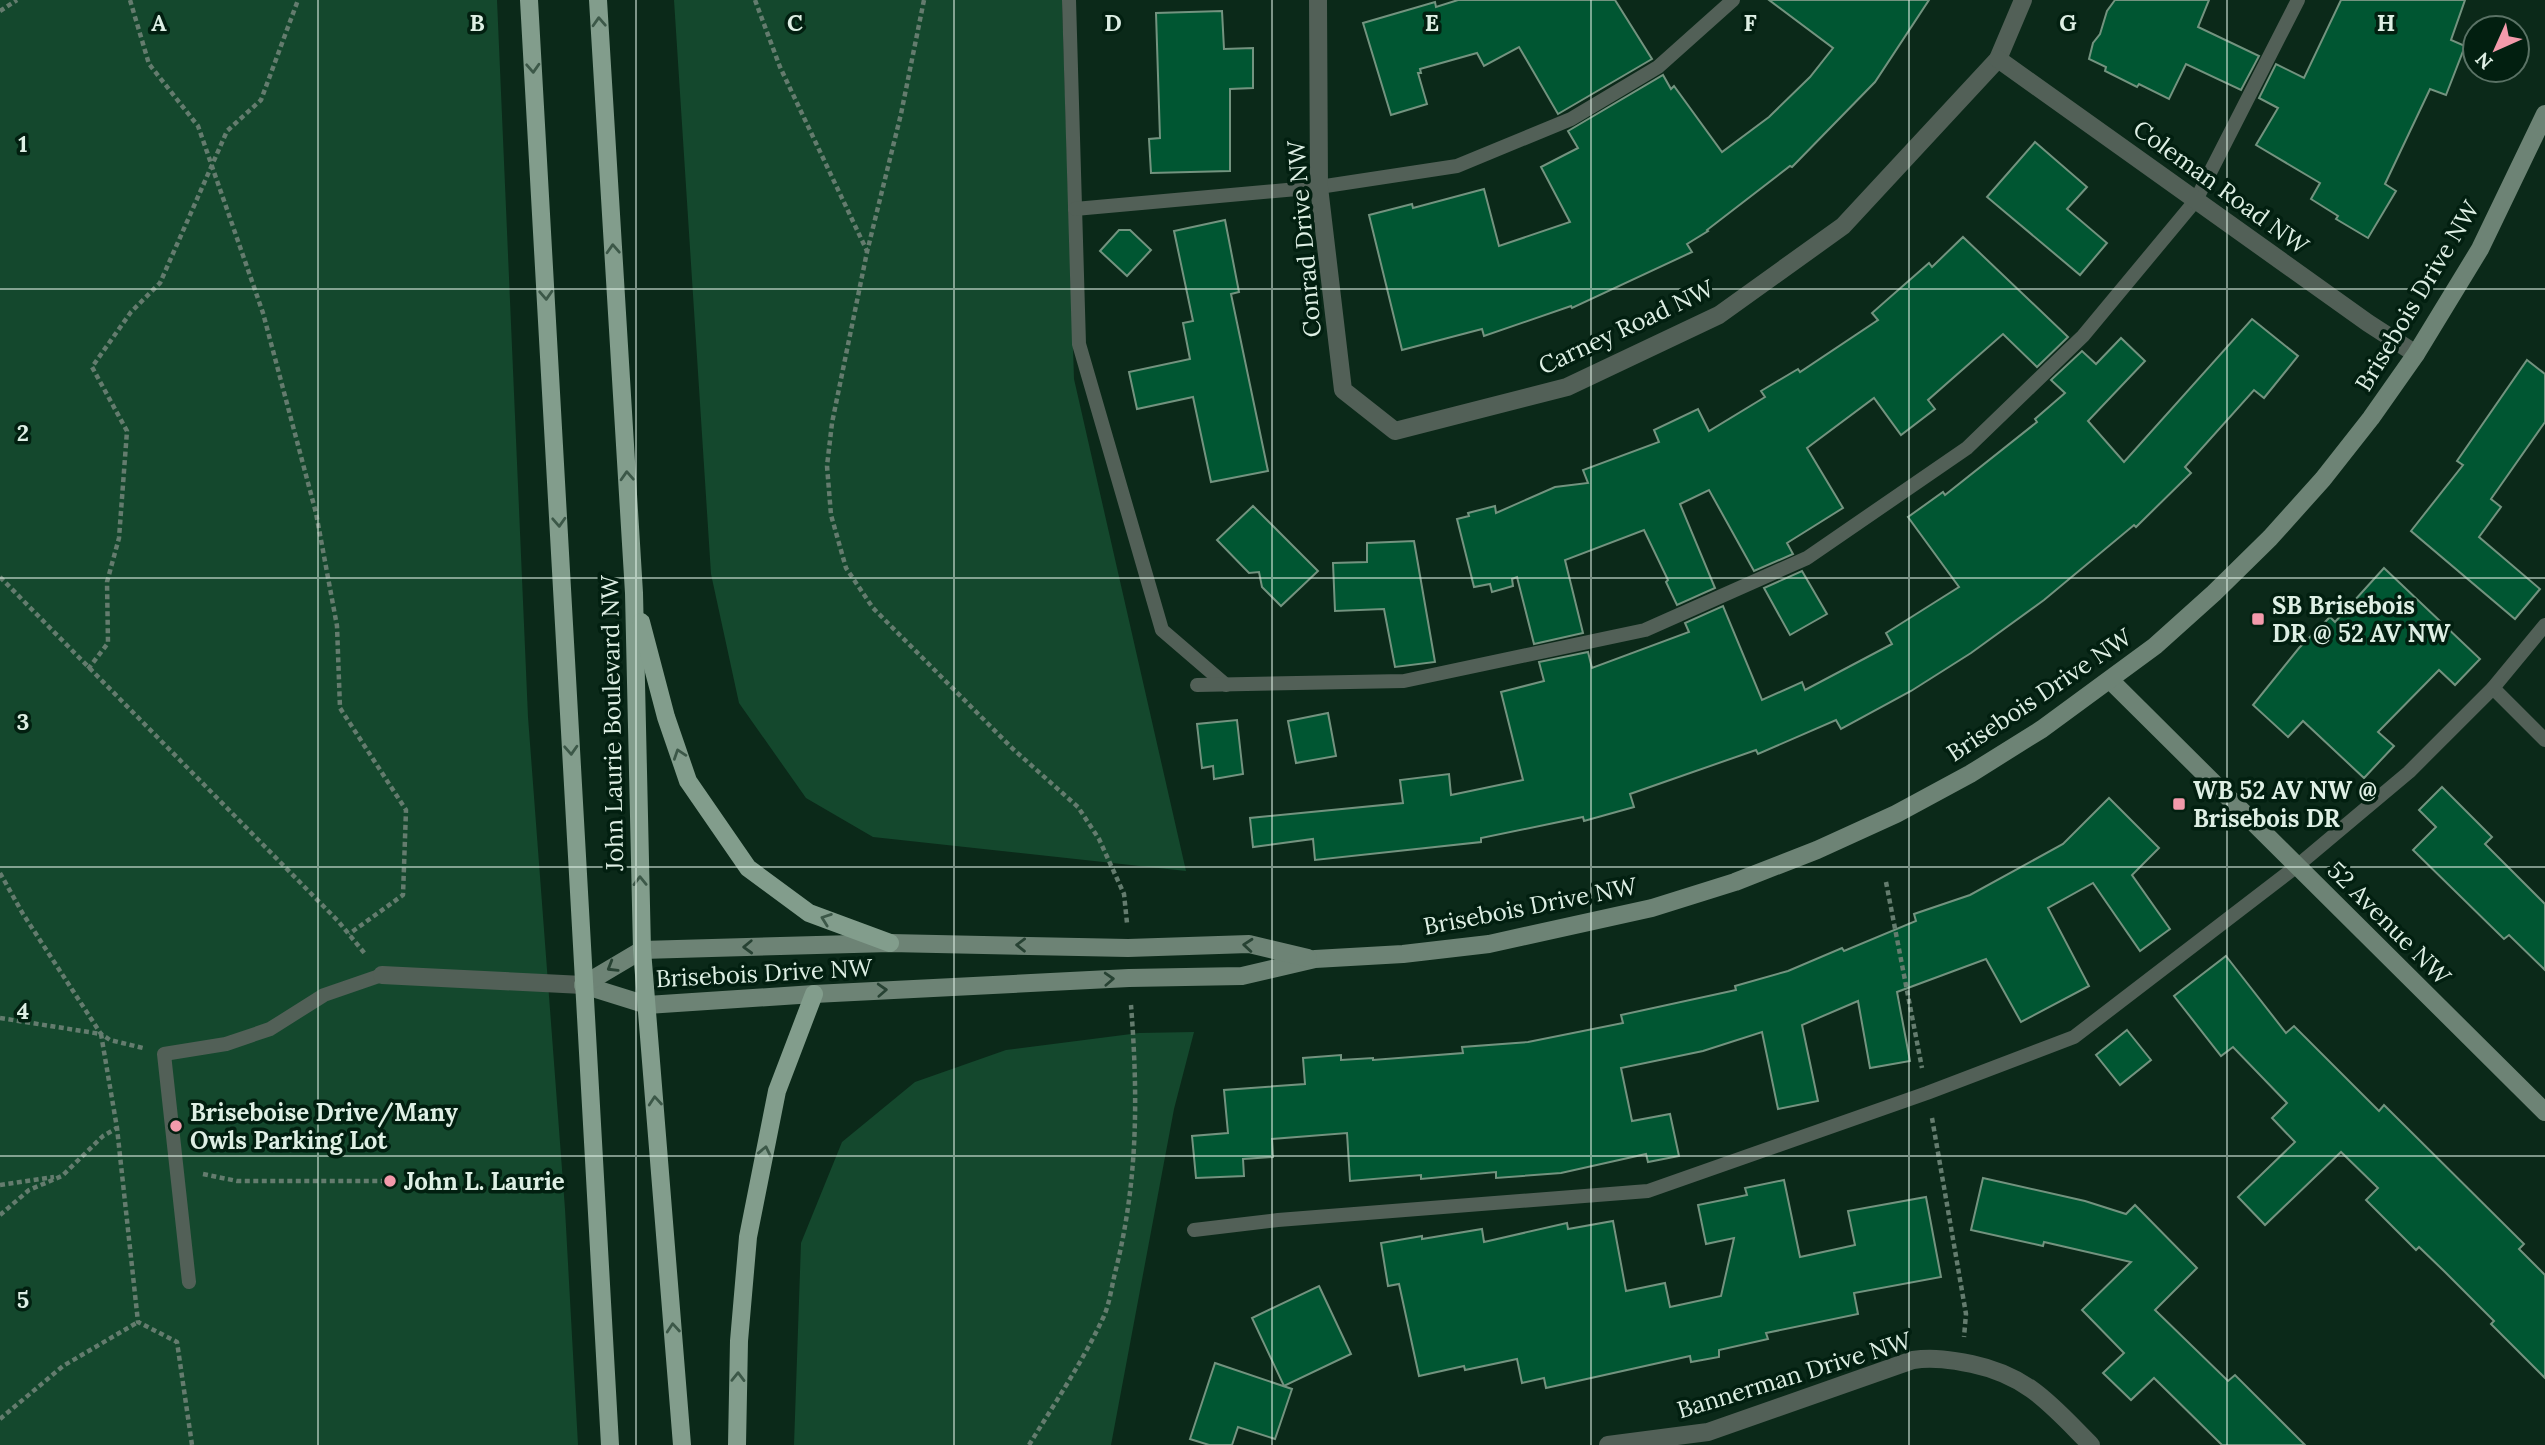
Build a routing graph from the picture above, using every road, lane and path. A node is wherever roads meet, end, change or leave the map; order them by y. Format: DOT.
graph roads {
  1 [pos="17,0"];
  2 [pos="130,0"];
  3 [pos="298,0"];
  4 [pos="529,0"];
  5 [pos="598,0"];
  6 [pos="755,0"];
  7 [pos="924,0"];
  8 [pos="1069,0"];
  9 [pos="1318,0"];
  10 [pos="1733,0"];
  11 [pos="2023,0"];
  12 [pos="2298,0"];
  13 [pos="0,10"];
  14 [pos="1998,59"];
  15 [pos="2545,114"];
  16 [pos="211,166"];
  17 [pos="1319,187"];
  18 [pos="2196,200"];
  19 [pos="1075,209"];
  20 [pos="867,252"];
  21 [pos="2416,354"];
  22 [pos="1343,390"];
  23 [pos="0,577"];
  24 [pos="634,593"];
  25 [pos="2545,625"];
  26 [pos="88,669"];
  27 [pos="2110,680"];
  28 [pos="1197,685"];
  29 [pos="1226,685"];
  30 [pos="2493,688"];
  31 [pos="2545,740"];
  32 [pos="2297,866"];
  33 [pos="0,873"];
  34 [pos="1886,882"];
  35 [pos="1126,907"];
  36 [pos="349,934"];
  37 [pos="890,943"];
  38 [pos="642,950"];
  39 [pos="1315,959"];
  40 [pos="382,975"];
  41 [pos="583,985"];
  42 [pos="814,994"];
  43 [pos="647,1005"];
  44 [pos="0,1018"];
  45 [pos="1133,1023"];
  46 [pos="101,1034"];
  47 [pos="164,1054"];
  48 [pos="1927,1093"];
  49 [pos="2545,1112"];
  50 [pos="117,1128"];
  51 [pos="178,1169"];
  52 [pos="62,1177"];
  53 [pos="390,1181"];
  54 [pos="0,1185"];
  55 [pos="0,1214"];
  56 [pos="1194,1230"];
  57 [pos="190,1282"];
  58 [pos="138,1321"];
  59 [pos="1961,1362"];
  60 [pos="0,1419"];
  61 [pos="192,1445"];
  62 [pos="610,1445"];
  63 [pos="682,1445"];
  64 [pos="737,1445"];
  65 [pos="1029,1445"];
  66 [pos="1608,1445"];
  67 [pos="2091,1445"];
  1 -- 13 [label="path"];
  2 -- 16 [label="path"];
  3 -- 16 [label="path"];
  4 -- 41 [label="main road, John Laurie Boulevard NW, one-way"];
  24 -- 5 [label="main road, John Laurie Boulevard NW, one-way"];
  6 -- 20 [label="path"];
  7 -- 20 [label="path"];
  8 -- 19 [label="lane"];
  9 -- 17 [label="street, Conrad Drive NW"];
  10 -- 17 [label="lane"];
  11 -- 14 [label="street, Carney Road NW"];
  12 -- 18 [label="lane"];
  14 -- 18 [label="street, Coleman Road NW"];
  14 -- 22 [label="street, Carney Road NW"];
  15 -- 21 [label="street, Brisebois Drive NW"];
  16 -- 26 [label="path"];
  16 -- 36 [label="path"];
  17 -- 19 [label="lane"];
  17 -- 22 [label="street, Conrad Drive NW"];
  18 -- 21 [label="street, Coleman Road NW"];
  18 -- 29 [label="lane"];
  19 -- 29 [label="lane"];
  20 -- 35 [label="path"];
  21 -- 27 [label="street, Brisebois Drive NW"];
  23 -- 26 [label="path"];
  37 -- 24 [label="main road, one-way"];
  38 -- 24 [label="main road, John Laurie Boulevard NW, one-way"];
  25 -- 30 [label="lane"];
  26 -- 36 [label="path"];
  27 -- 32 [label="street, 52 Avenue NW"];
  27 -- 39 [label="street, Brisebois Drive NW"];
  28 -- 29 [label="lane"];
  30 -- 31 [label="lane"];
  30 -- 32 [label="lane"];
  32 -- 48 [label="lane"];
  32 -- 49 [label="street, 52 Avenue NW"];
  33 -- 46 [label="path"];
  34 -- 48 [label="path"];
  36 -- 40 [label="path"];
  37 -- 38 [label="street, Brisebois Drive NW, one-way"];
  39 -- 37 [label="street, Brisebois Drive NW, one-way"];
  38 -- 41 [label="street, Brisebois Drive NW, one-way"];
  38 -- 43 [label="main road, John Laurie Boulevard NW"];
  42 -- 39 [label="street, Brisebois Drive NW, one-way"];
  40 -- 41 [label="street"];
  40 -- 47 [label="lane"];
  41 -- 43 [label="street, Brisebois Drive NW"];
  41 -- 62 [label="main road, John Laurie Boulevard NW"];
  42 -- 43 [label="street, Brisebois Drive NW"];
  64 -- 42 [label="main road, one-way"];
  63 -- 43 [label="main road, John Laurie Boulevard NW, one-way"];
  44 -- 46 [label="path"];
  45 -- 65 [label="path"];
  46 -- 47 [label="path"];
  46 -- 50 [label="path"];
  47 -- 51 [label="lane"];
  48 -- 56 [label="lane"];
  48 -- 59 [label="path"];
  50 -- 52 [label="path"];
  50 -- 58 [label="path"];
  51 -- 53 [label="path"];
  51 -- 57 [label="lane"];
  52 -- 54 [label="path"];
  52 -- 55 [label="path"];
  58 -- 60 [label="path"];
  58 -- 61 [label="path"];
  59 -- 66 [label="street, Bannerman Drive NW"];
  59 -- 67 [label="street, Bannerman Drive NW"];
}
